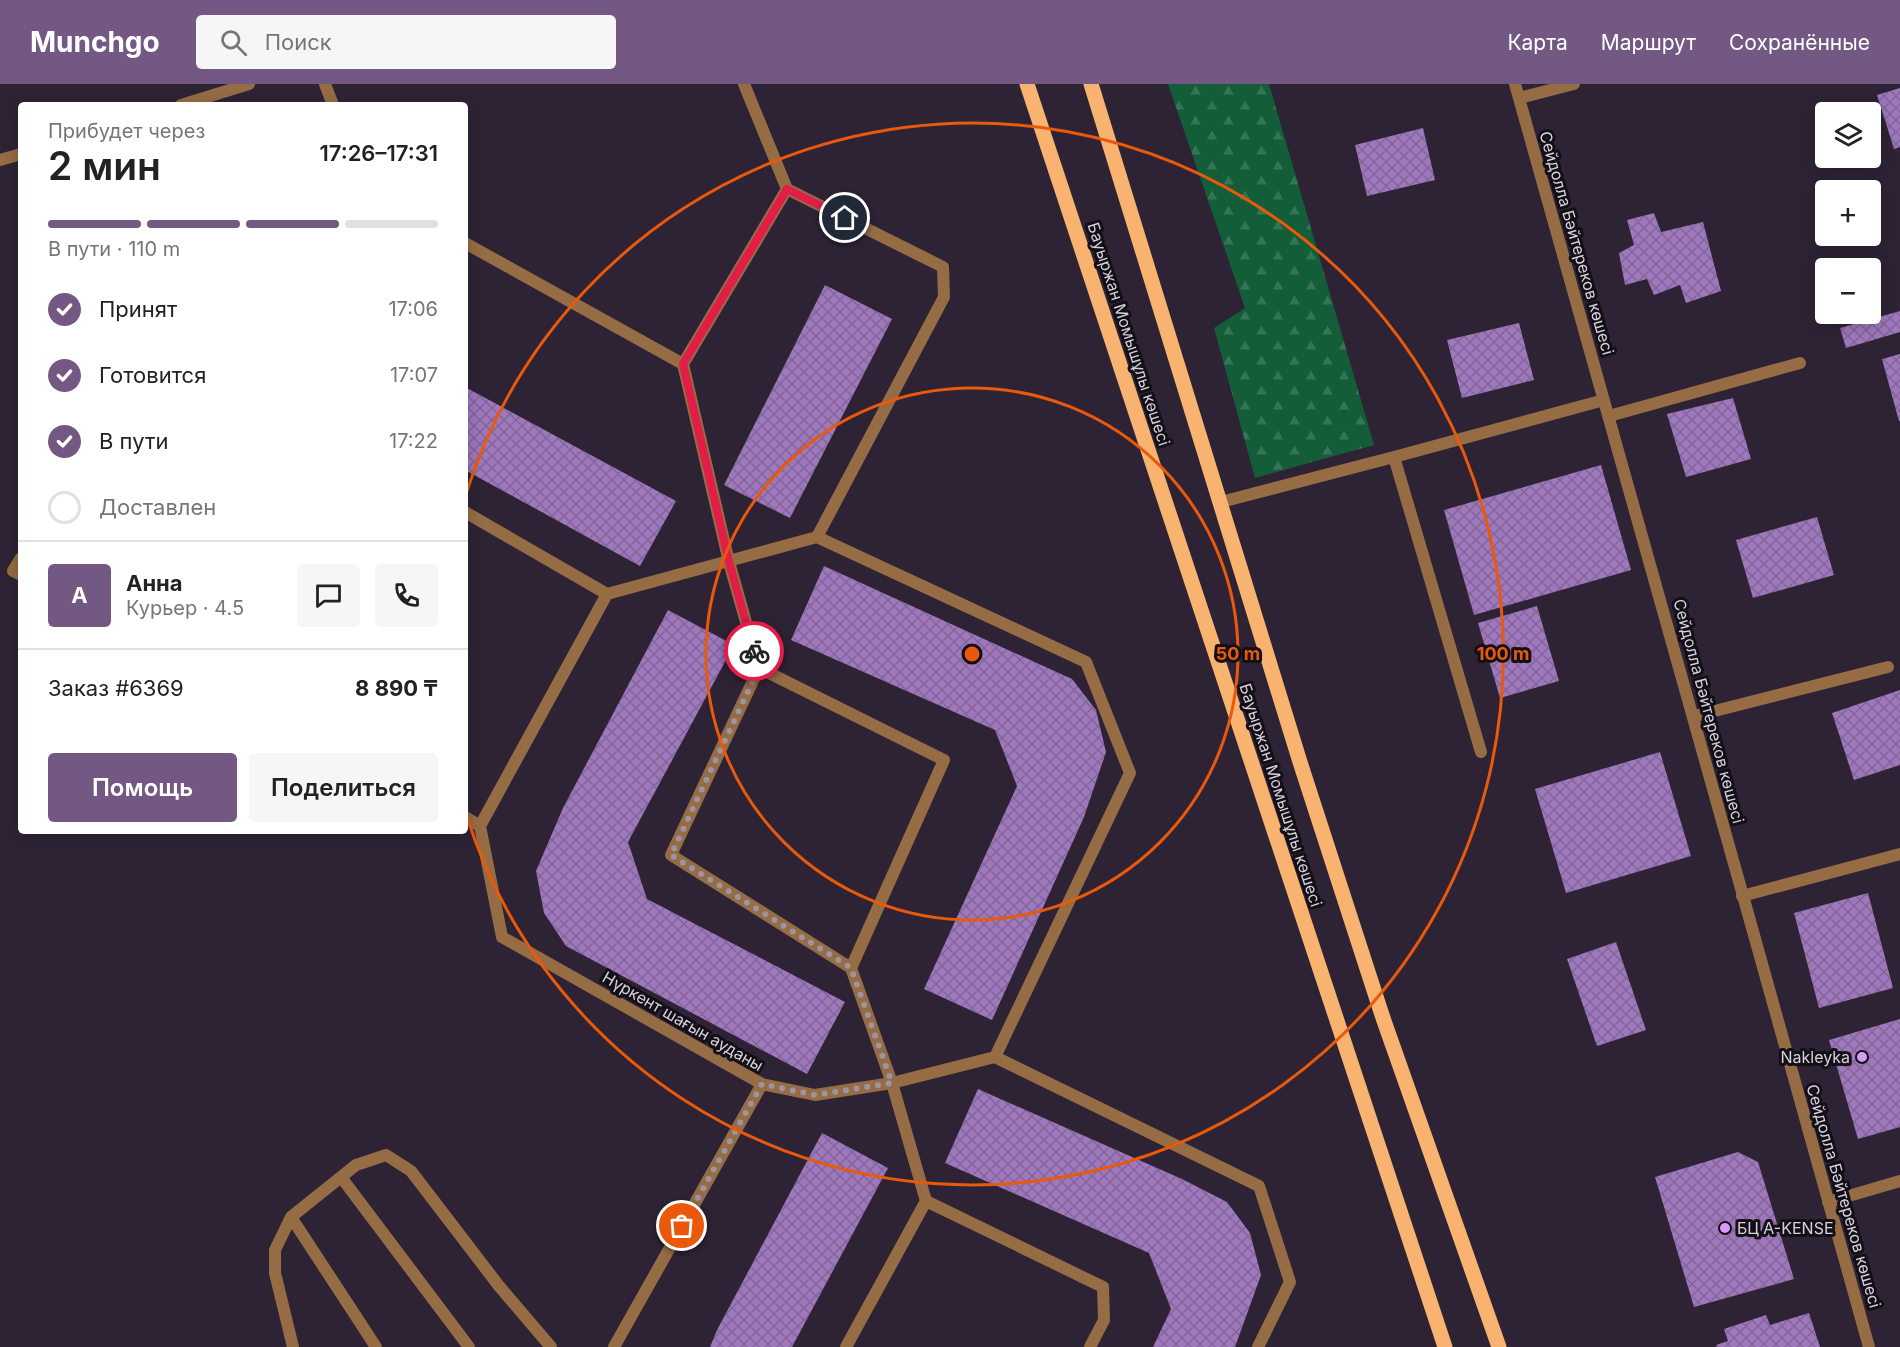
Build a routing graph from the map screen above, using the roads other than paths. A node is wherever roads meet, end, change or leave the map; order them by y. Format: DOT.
graph roads {
  1 [pos="249,84"];
  2 [pos="325,84"];
  3 [pos="744,84"];
  4 [pos="1027,84"];
  5 [pos="1090,84"];
  6 [pos="1515,84"];
  7 [pos="1575,84"];
  8 [pos="1520,98"];
  9 [pos="191,102"];
  10 [pos="332,102"];
  11 [pos="18,155"];
  12 [pos="0,160"];
  13 [pos="787,189"];
  14 [pos="468,245"];
  15 [pos="1800,363"];
  16 [pos="683,364"];
  17 [pos="1604,400"];
  18 [pos="1609,416"];
  19 [pos="1394,457"];
  20 [pos="1221,502"];
  21 [pos="468,514"];
  22 [pos="817,537"];
  23 [pos="729,562"];
  24 [pos="18,563"];
  25 [pos="18,574"];
  26 [pos="607,594"];
  27 [pos="1888,667"];
  28 [pos="759,668"];
  29 [pos="1695,716"];
  30 [pos="1481,752"];
  31 [pos="468,819"];
  32 [pos="480,826"];
  33 [pos="1900,854"];
  34 [pos="1742,896"];
  35 [pos="851,968"];
  36 [pos="995,1057"];
  37 [pos="892,1083"];
  38 [pos="762,1084"];
  39 [pos="341,1177"];
  40 [pos="1900,1181"];
  41 [pos="926,1201"];
  42 [pos="1828,1202"];
  43 [pos="291,1217"];
  44 [pos="1492,1328"];
  45 [pos="293,1347"];
  46 [pos="376,1347"];
  47 [pos="469,1347"];
  48 [pos="551,1347"];
  49 [pos="614,1347"];
  50 [pos="846,1347"];
  51 [pos="1090,1347"];
  52 [pos="1258,1347"];
  53 [pos="1445,1347"];
  54 [pos="1499,1347"];
  55 [pos="1505,1347"];
  56 [pos="1869,1347"];
  1 -- 9 [label="street"];
  2 -- 10 [label="street"];
  3 -- 13 [label="street"];
  4 -- 53 [label="main road, Бауыржан Момышұлы көшесі"];
  5 -- 20 [label="main road, Бауыржан Момышұлы көшесі"];
  6 -- 8 [label="street, Сейдолла Бәйтереков көшесі"];
  7 -- 8 [label="street"];
  8 -- 17 [label="street, Сейдолла Бәйтереков көшесі"];
  11 -- 12 [label="street"];
  13 -- 16 [label="street"];
  13 -- 22 [label="street"];
  14 -- 16 [label="street"];
  15 -- 18 [label="street"];
  16 -- 23 [label="street"];
  17 -- 18 [label="street, Сейдолла Бәйтереков көшесі"];
  17 -- 19 [label="street"];
  18 -- 29 [label="street, Сейдолла Бәйтереков көшесі"];
  19 -- 20 [label="street"];
  19 -- 30 [label="street"];
  20 -- 44 [label="main road, Бауыржан Момышұлы көшесі"];
  21 -- 26 [label="street"];
  22 -- 23 [label="street"];
  22 -- 36 [label="street"];
  23 -- 26 [label="street"];
  23 -- 28 [label="street"];
  24 -- 25 [label="street"];
  26 -- 32 [label="street"];
  27 -- 29 [label="street"];
  28 -- 35 [label="street"];
  28 -- 35 [label="street"];
  29 -- 34 [label="street, Сейдолла Бәйтереков көшесі"];
  31 -- 32 [label="street"];
  32 -- 38 [label="street, Нүркент шағын ауданы"];
  33 -- 34 [label="street"];
  34 -- 42 [label="street, Сейдолла Бәйтереков көшесі"];
  35 -- 37 [label="street"];
  36 -- 37 [label="street"];
  36 -- 52 [label="street"];
  37 -- 38 [label="street"];
  37 -- 41 [label="street"];
  38 -- 49 [label="street, Нүркент шағын ауданы"];
  39 -- 43 [label="street"];
  39 -- 47 [label="street"];
  39 -- 48 [label="street"];
  40 -- 42 [label="street"];
  41 -- 50 [label="street"];
  41 -- 51 [label="street"];
  42 -- 56 [label="street, Сейдолла Бәйтереков көшесі"];
  43 -- 45 [label="street"];
  43 -- 46 [label="street"];
  44 -- 54 [label="main road, Бауыржан Момышұлы көшесі"];
  44 -- 55 [label="main road"];
}
